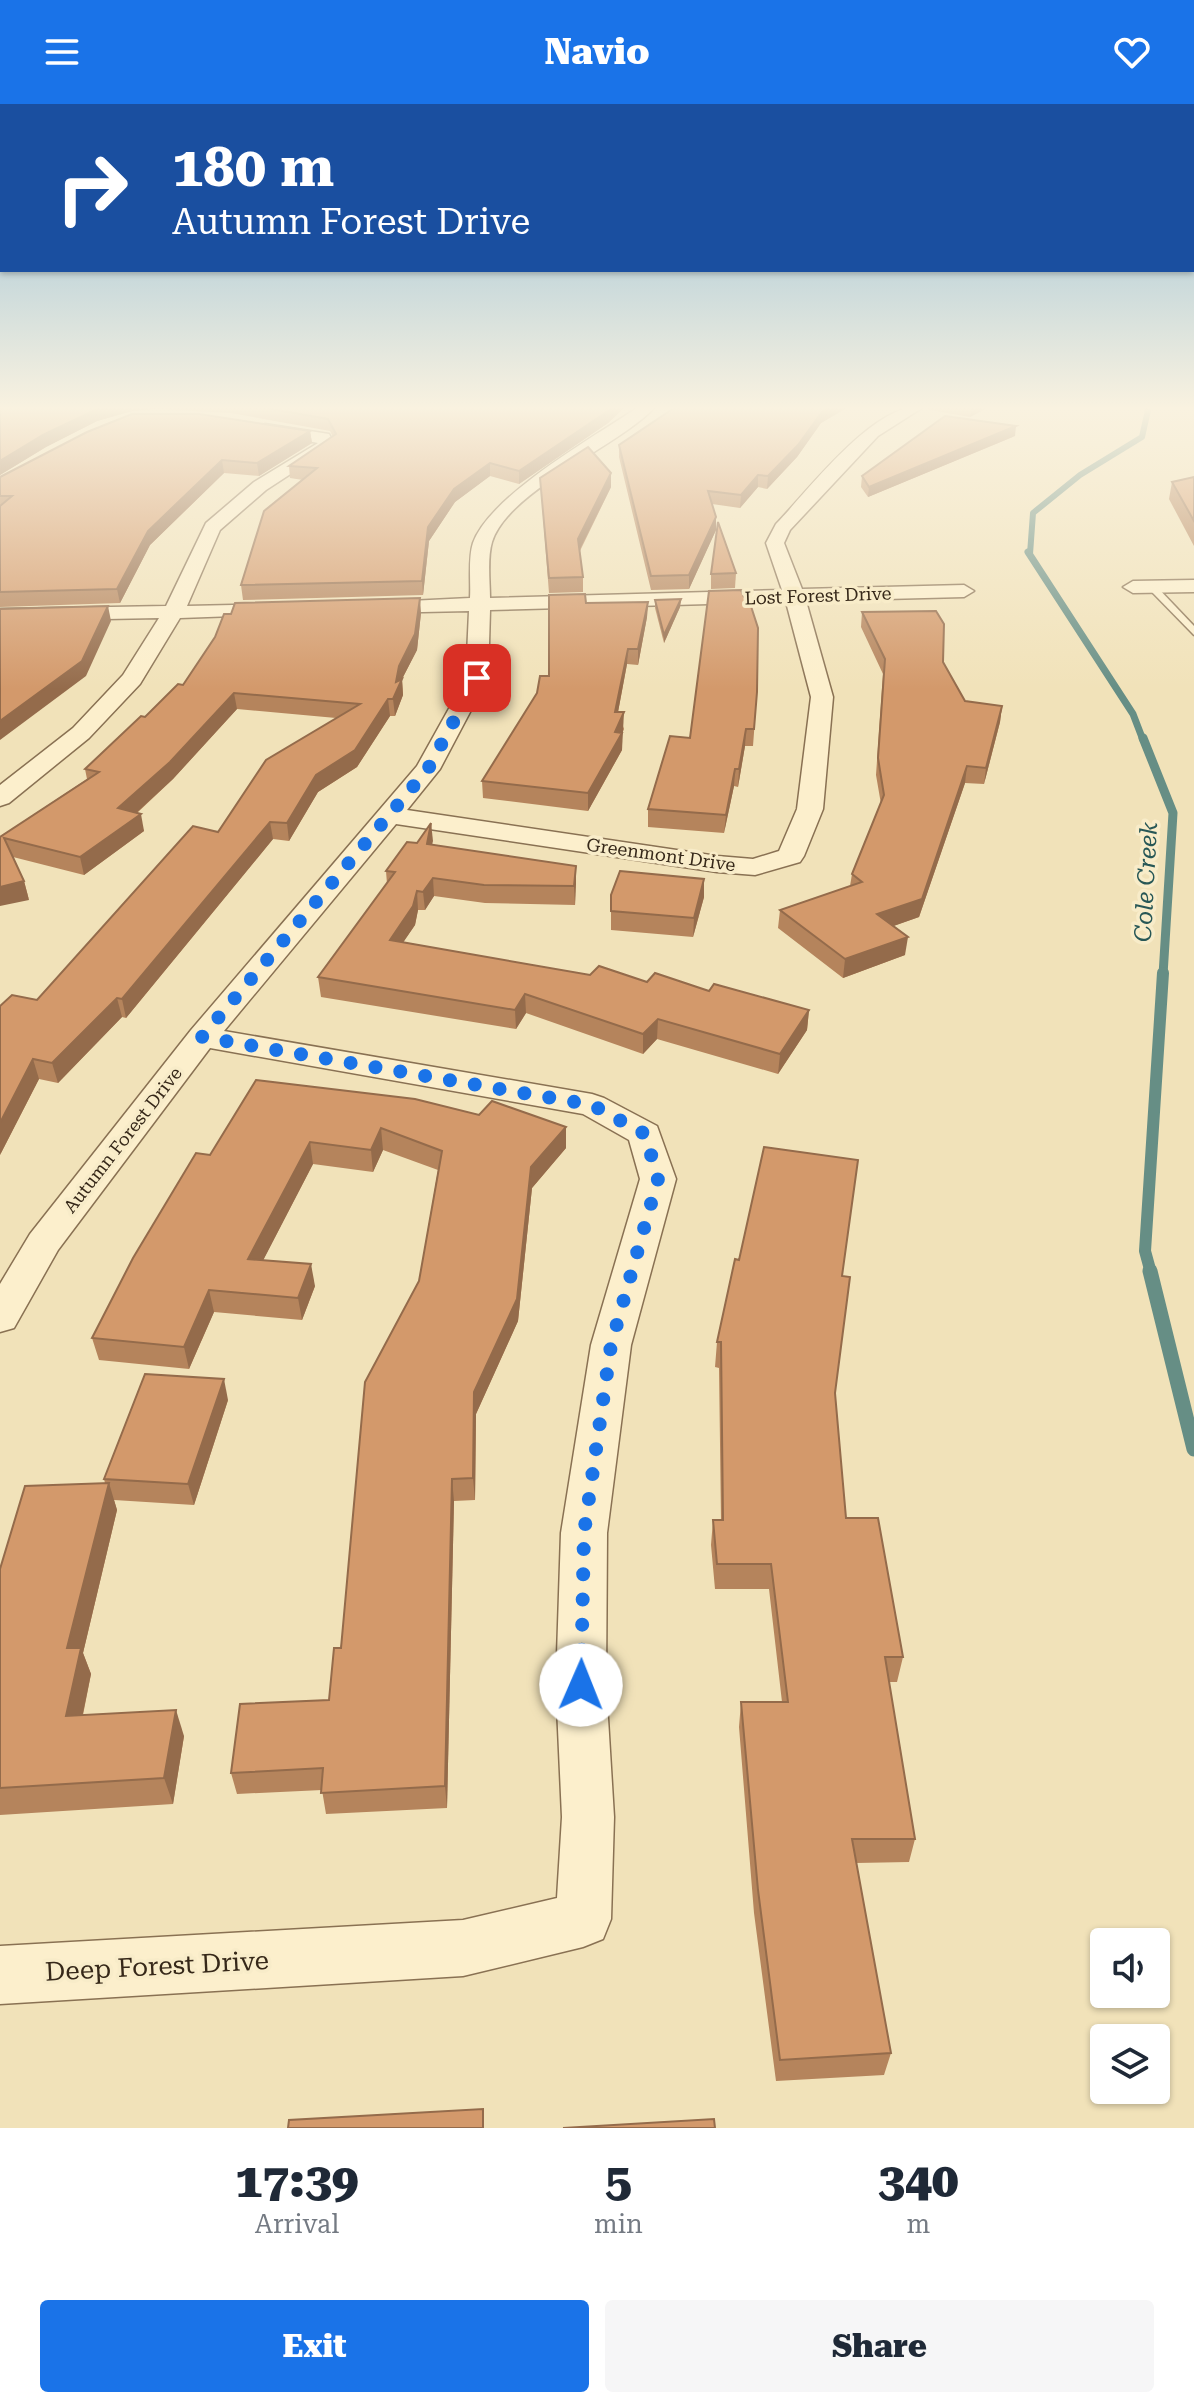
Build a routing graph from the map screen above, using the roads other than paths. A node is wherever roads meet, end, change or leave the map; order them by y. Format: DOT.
graph roads {
  1 [pos="243,500"];
  2 [pos="516,500"];
  3 [pos="808,500"];
  4 [pos="1194,586"];
  5 [pos="1142,587"];
  6 [pos="964,591"];
  7 [pos="795,597"];
  8 [pos="481,604"];
  9 [pos="358,608"];
  10 [pos="296,609"];
  11 [pos="173,613"];
  12 [pos="0,615"];
  13 [pos="1194,632"];
  14 [pos="0,798"];
  15 [pos="390,815"];
  16 [pos="202,1037"];
  17 [pos="0,1318"];
  18 [pos="0,1975"];
  1 -- 11 [label="street"];
  2 -- 8 [label="street, Autumn Forest Drive"];
  3 -- 7 [label="street, Greenmont Drive"];
  4 -- 5 [label="street"];
  5 -- 13 [label="lane"];
  6 -- 7 [label="street, Lost Forest Drive"];
  7 -- 8 [label="street, Lost Forest Drive"];
  7 -- 15 [label="street, Greenmont Drive"];
  8 -- 9 [label="street, Lost Forest Drive"];
  8 -- 15 [label="street, Autumn Forest Drive"];
  10 -- 11 [label="street"];
  11 -- 12 [label="street"];
  11 -- 14 [label="street"];
  15 -- 16 [label="street, Autumn Forest Drive"];
  16 -- 17 [label="street, Autumn Forest Drive"];
  16 -- 18 [label="street, Deep Forest Drive"];
}
